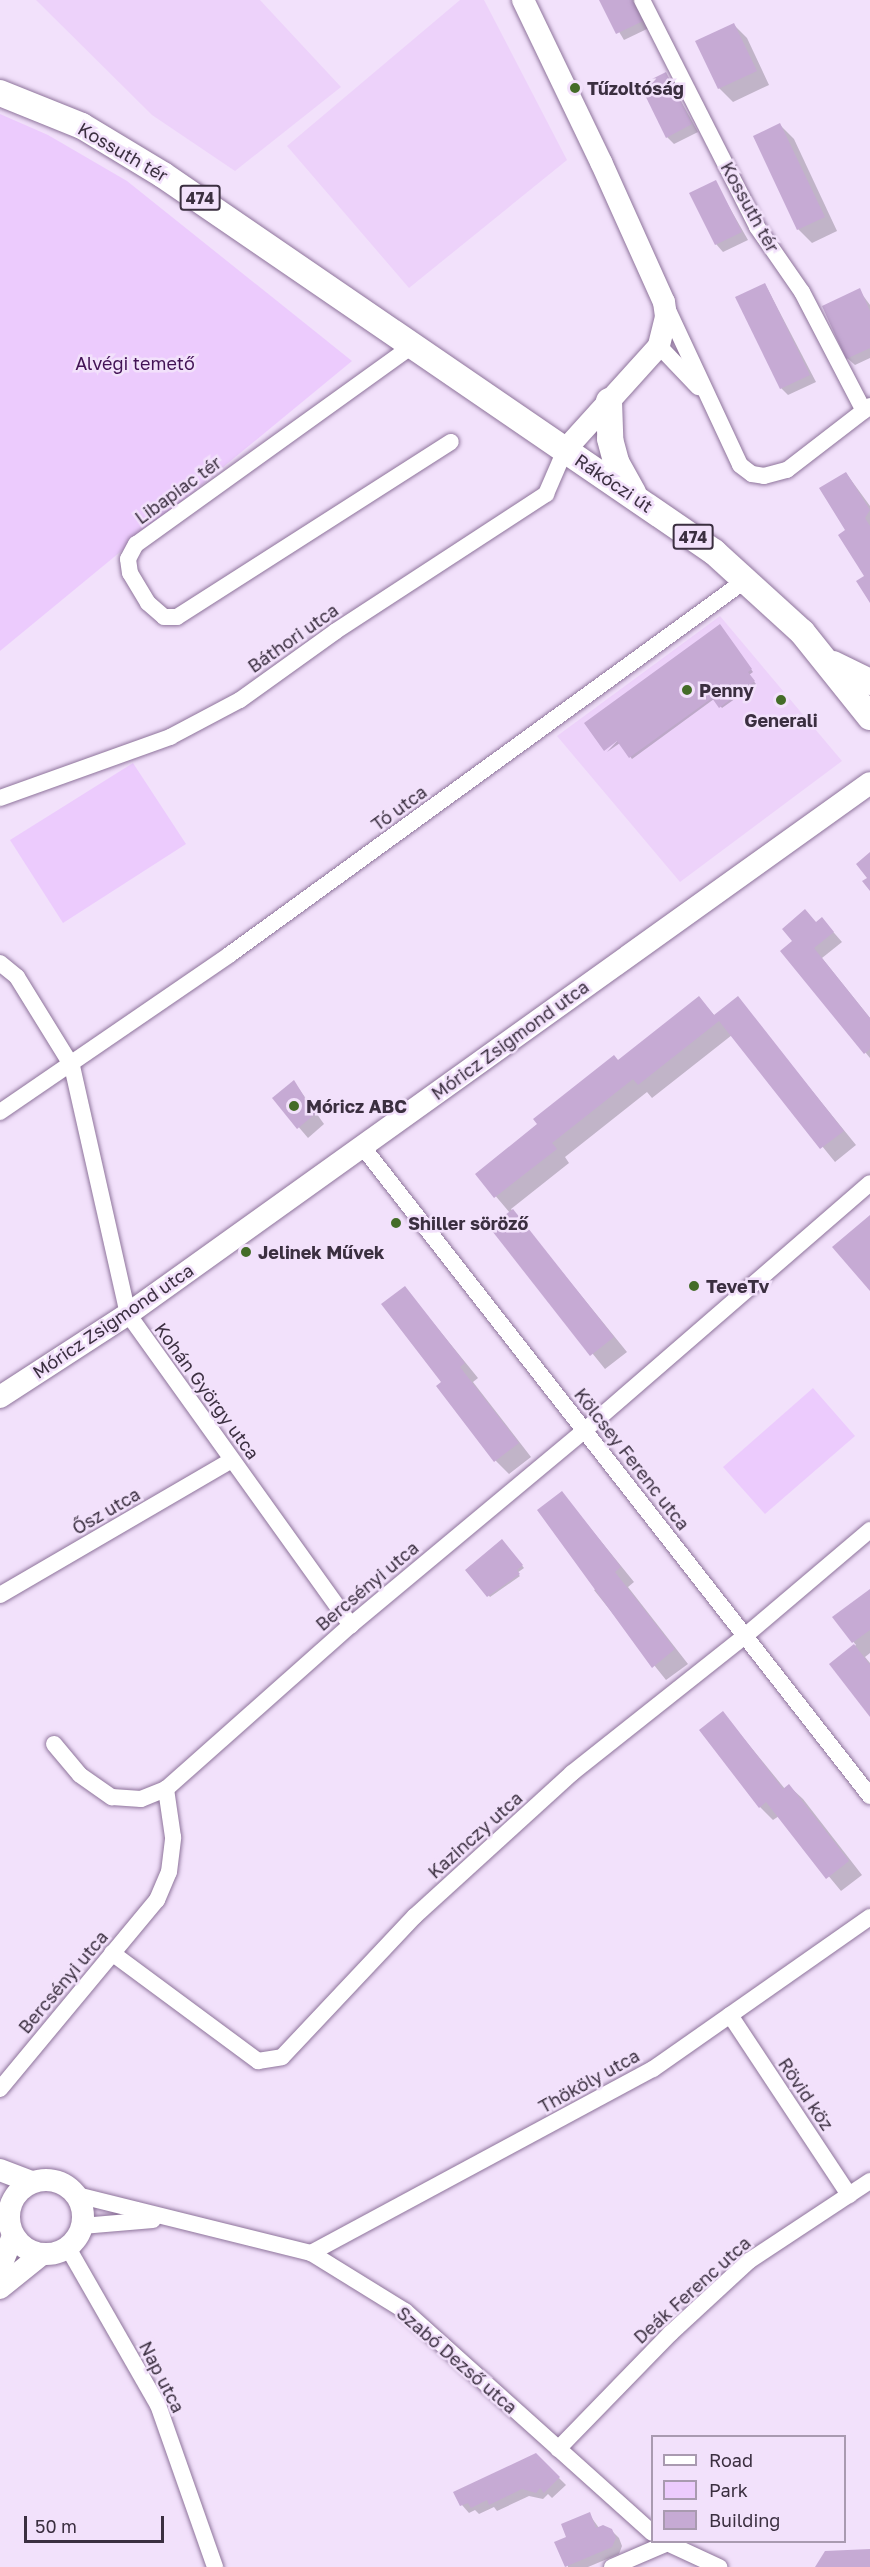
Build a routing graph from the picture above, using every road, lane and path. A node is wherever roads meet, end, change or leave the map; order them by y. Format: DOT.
graph roads {
  1 [pos="523,0"];
  2 [pos="642,0"];
  3 [pos="0,93"];
  4 [pos="664,302"];
  5 [pos="385,328"];
  6 [pos="412,346"];
  7 [pos="659,346"];
  8 [pos="707,396"];
  9 [pos="609,401"];
  10 [pos="867,408"];
  11 [pos="450,442"];
  12 [pos="565,450"];
  13 [pos="636,498"];
  14 [pos="747,579"];
  15 [pos="825,659"];
  16 [pos="870,682"];
  17 [pos="870,717"];
  18 [pos="870,783"];
  19 [pos="0,798"];
  20 [pos="0,963"];
  21 [pos="72,1066"];
  22 [pos="0,1112"];
  23 [pos="362,1146"];
  24 [pos="870,1183"];
  25 [pos="128,1314"];
  26 [pos="0,1397"];
  27 [pos="585,1430"];
  28 [pos="232,1460"];
  29 [pos="870,1530"];
  30 [pos="0,1595"];
  31 [pos="351,1624"];
  32 [pos="746,1636"];
  33 [pos="54,1744"];
  34 [pos="166,1789"];
  35 [pos="870,1796"];
  36 [pos="870,1917"];
  37 [pos="112,1953"];
  38 [pos="730,2015"];
  39 [pos="0,2089"];
  40 [pos="0,2170"];
  41 [pos="870,2181"];
  42 [pos="31,2182"];
  43 [pos="77,2195"];
  44 [pos="849,2195"];
  45 [pos="4,2205"];
  46 [pos="163,2219"];
  47 [pos="82,2226"];
  48 [pos="13,2236"];
  49 [pos="68,2247"];
  50 [pos="311,2253"];
  51 [pos="41,2255"];
  52 [pos="0,2268"];
  53 [pos="0,2288"];
  54 [pos="558,2449"];
  55 [pos="651,2532"];
  56 [pos="664,2543"];
  57 [pos="668,2543"];
  58 [pos="215,2567"];
  59 [pos="612,2567"];
  60 [pos="719,2567"];
  1 -- 4 [label="main road"];
  2 -- 10 [label="street, Kossuth tér"];
  3 -- 5 [label="main road, Kossuth tér / 474"];
  4 -- 7 [label="main road"];
  4 -- 8 [label="street"];
  5 -- 6 [label="main road, Rákóczi út / 474"];
  6 -- 11 [label="street, Libapiac tér"];
  6 -- 12 [label="main road, Rákóczi út / 474"];
  7 -- 8 [label="street"];
  7 -- 9 [label="main road"];
  8 -- 10 [label="street"];
  9 -- 12 [label="main road"];
  9 -- 13 [label="main road"];
  12 -- 13 [label="main road, Rákóczi út / 474"];
  12 -- 19 [label="street, Báthori utca"];
  13 -- 14 [label="main road, Rákóczi út / 474"];
  14 -- 15 [label="main road, Rákóczi út / 474"];
  14 -- 21 [label="street, Tó utca"];
  15 -- 16 [label="main road, 474"];
  15 -- 17 [label="main road, Rákóczi út / 474"];
  18 -- 23 [label="main road, Móricz Zsigmond utca"];
  20 -- 21 [label="street, Kohán György utca"];
  21 -- 22 [label="street, Tó utca"];
  21 -- 25 [label="street, Kohán György utca"];
  23 -- 25 [label="main road, Móricz Zsigmond utca"];
  23 -- 27 [label="street, Kölcsey Ferenc utca"];
  24 -- 27 [label="street, Bercsényi utca"];
  25 -- 26 [label="main road, Móricz Zsigmond utca"];
  25 -- 28 [label="street, Kohán György utca"];
  27 -- 31 [label="street, Bercsényi utca"];
  27 -- 32 [label="street, Kölcsey Ferenc utca"];
  28 -- 30 [label="street, Ősz utca"];
  28 -- 31 [label="street, Kohán György utca"];
  29 -- 32 [label="street, Kazinczy utca"];
  31 -- 34 [label="street, Bercsényi utca"];
  32 -- 35 [label="street, Kölcsey Ferenc utca"];
  32 -- 37 [label="street, Kazinczy utca"];
  33 -- 34 [label="street"];
  34 -- 37 [label="street, Bercsényi utca"];
  36 -- 38 [label="street, Thököly utca"];
  37 -- 39 [label="street, Bercsényi utca"];
  38 -- 44 [label="street, Rövid köz"];
  38 -- 50 [label="street, Thököly utca"];
  40 -- 42 [label="main road"];
  41 -- 44 [label="street, Deák Ferenc utca"];
  42 -- 43 [label="main road"];
  42 -- 45 [label="main road"];
  43 -- 46 [label="street, Szabó Dezső utca"];
  43 -- 47 [label="main road"];
  44 -- 54 [label="street, Deák Ferenc utca"];
  45 -- 48 [label="main road"];
  46 -- 47 [label="street, Szabó Dezső utca"];
  46 -- 50 [label="street, Szabó Dezső utca"];
  47 -- 49 [label="main road"];
  48 -- 51 [label="main road"];
  48 -- 52 [label="main road"];
  49 -- 51 [label="main road"];
  49 -- 58 [label="street, Nap utca"];
  50 -- 54 [label="street, Szabó Dezső utca"];
  51 -- 53 [label="main road"];
  54 -- 55 [label="street, Szabó Dezső utca"];
  56 -- 59 [label="street"];
  57 -- 60 [label="street"];
}
